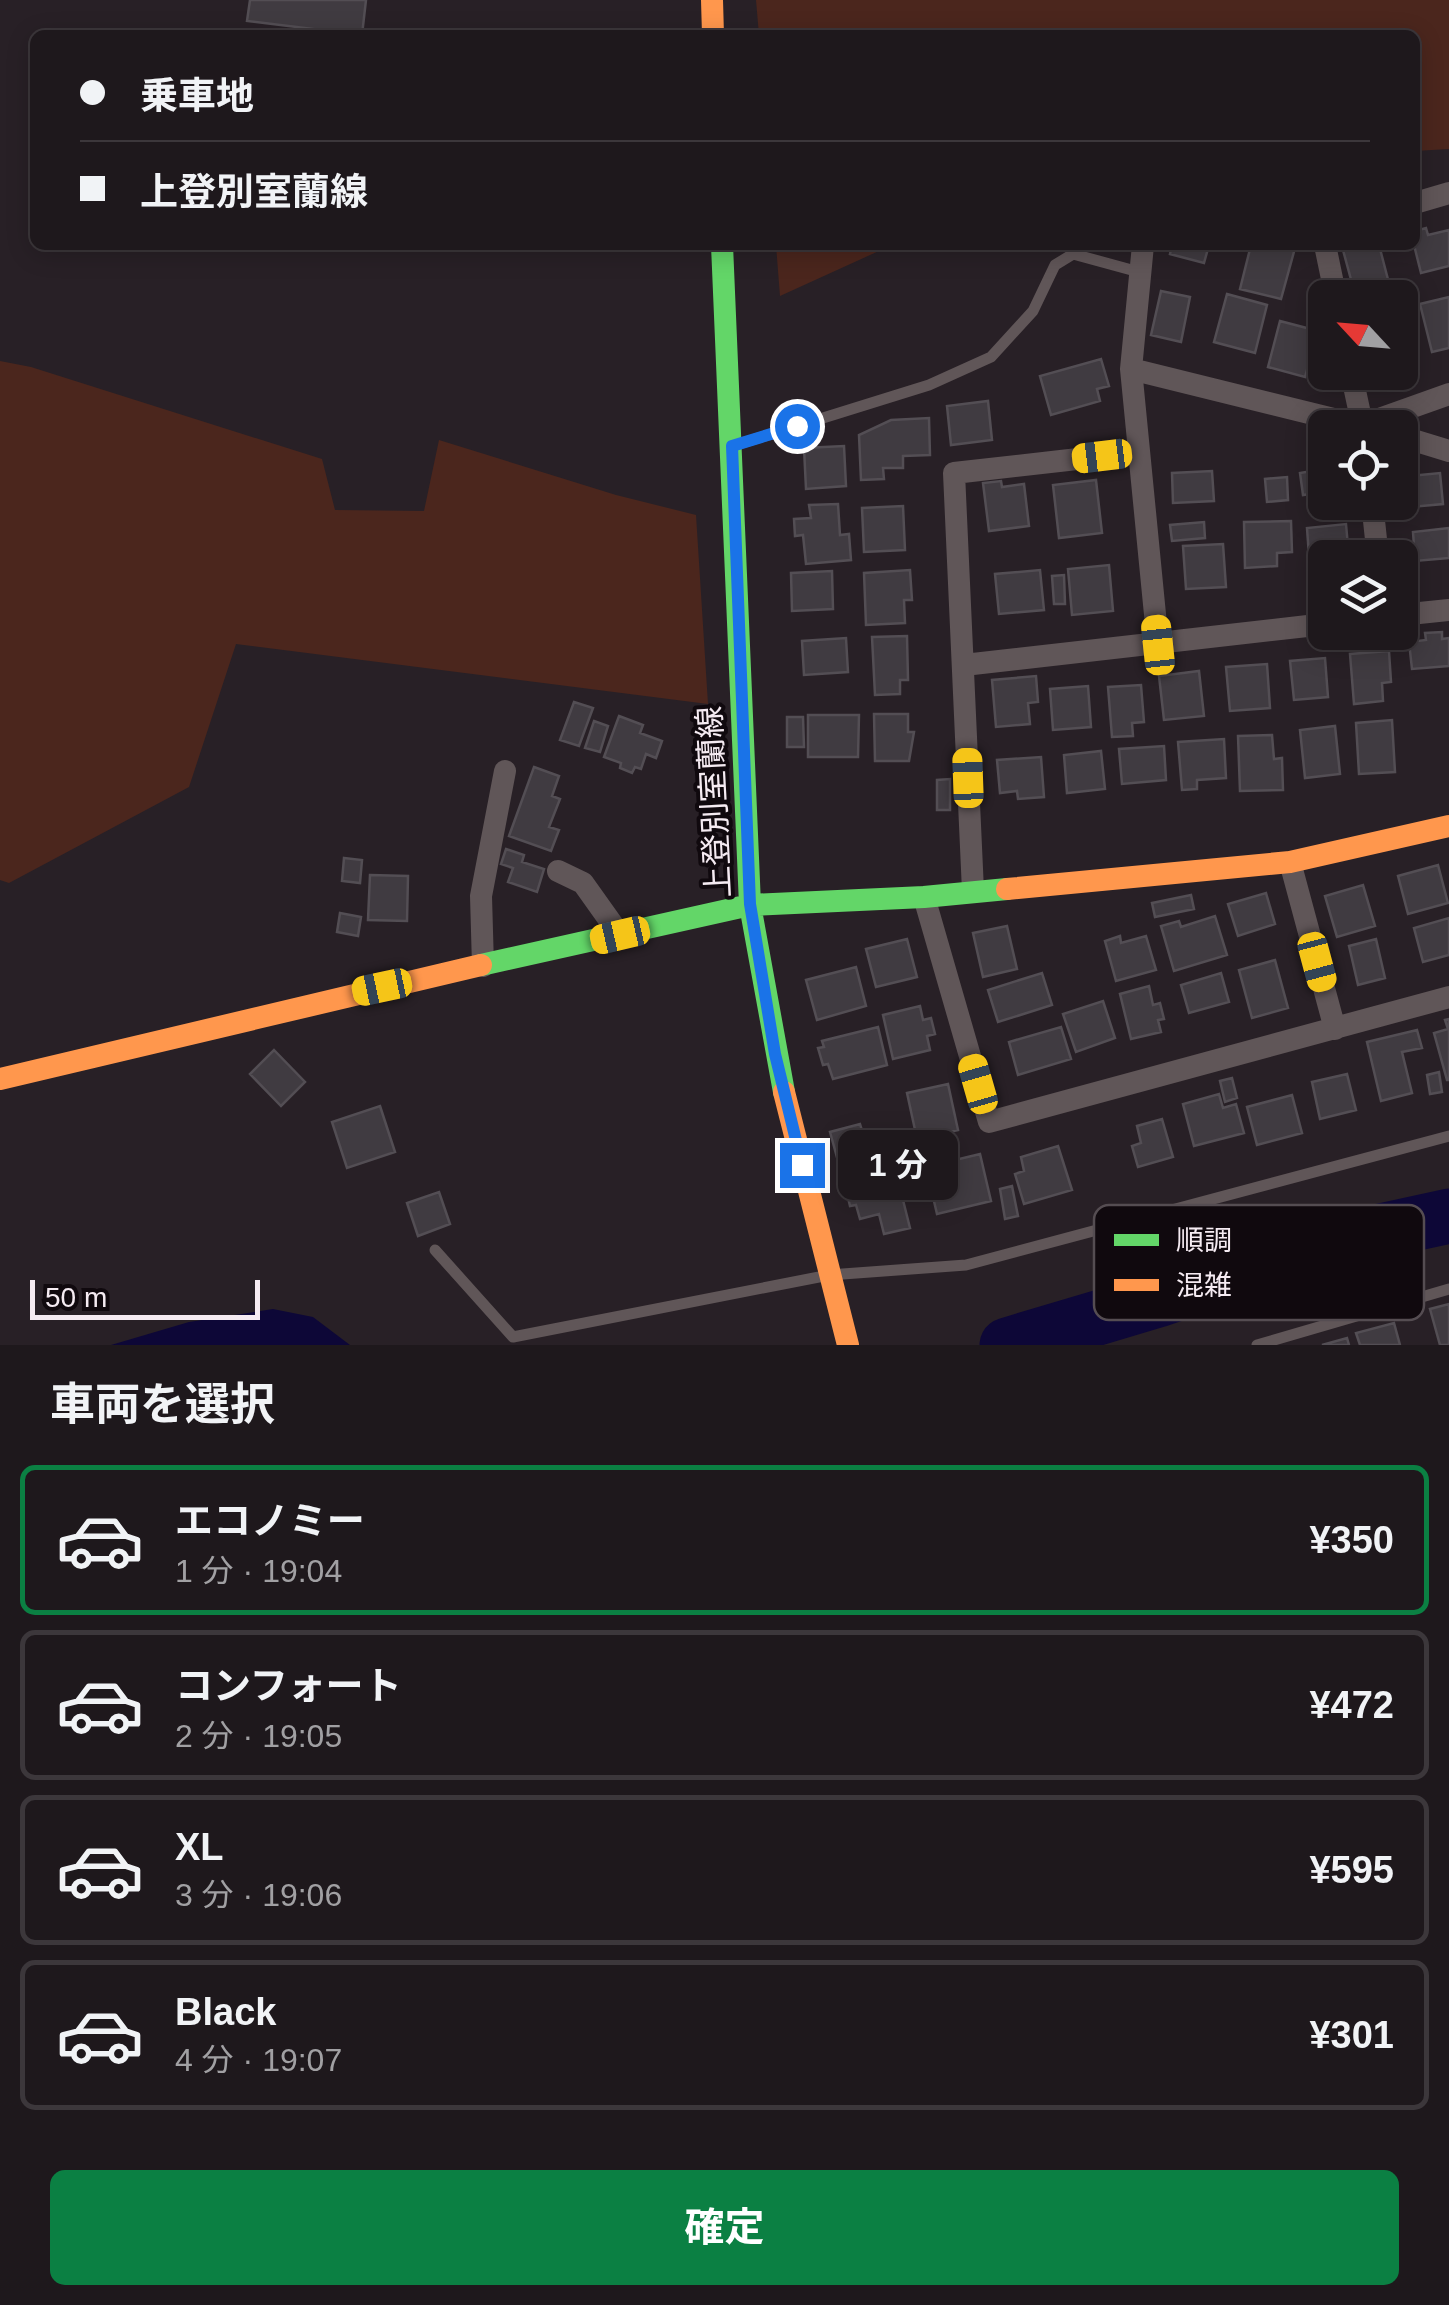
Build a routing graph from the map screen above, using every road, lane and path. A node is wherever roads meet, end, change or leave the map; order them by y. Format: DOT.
graph roads {
  1 [pos="712,0"];
  2 [pos="713,30"];
  3 [pos="1449,192"];
  4 [pos="1420,201"];
  5 [pos="722,250"];
  6 [pos="1143,250"];
  7 [pos="1325,250"];
  8 [pos="1140,272"];
  9 [pos="1332,280"];
  10 [pos="1131,369"];
  11 [pos="1449,394"];
  12 [pos="1408,410"];
  13 [pos="1308,413"];
  14 [pos="1418,442"];
  15 [pos="732,446"];
  16 [pos="1449,451"];
  17 [pos="1139,452"];
  18 [pos="1449,610"];
  19 [pos="1418,613"];
  20 [pos="1308,626"];
  21 [pos="1158,645"];
  22 [pos="964,666"];
  23 [pos="505,772"];
  24 [pos="1449,826"];
  25 [pos="1290,862"];
  26 [pos="558,871"];
  27 [pos="973,892"];
  28 [pos="924,898"];
  29 [pos="750,904"];
  30 [pos="620,935"];
  31 [pos="483,966"];
  32 [pos="1449,998"];
  33 [pos="1335,1029"];
  34 [pos="0,1079"];
  35 [pos="1449,1136"];
  36 [pos="1191,1205"];
  37 [pos="1094,1231"];
  38 [pos="435,1250"];
  39 [pos="829,1275"];
  40 [pos="1449,1289"];
  41 [pos="1424,1296"];
  42 [pos="1343,1320"];
  43 [pos="848,1345"];
  44 [pos="1257,1345"];
  1 -- 2 [label="street"];
  3 -- 4 [label="street"];
  5 -- 15 [label="street, 上登別室蘭線"];
  6 -- 8 [label="street"];
  7 -- 9 [label="street"];
  8 -- 10 [label="street"];
  8 -- 15 [label="lane"];
  10 -- 13 [label="street"];
  10 -- 17 [label="street"];
  11 -- 12 [label="street"];
  14 -- 16 [label="street"];
  15 -- 29 [label="street, 上登別室蘭線"];
  17 -- 21 [label="street"];
  17 -- 22 [label="street"];
  18 -- 19 [label="street"];
  20 -- 21 [label="street"];
  21 -- 22 [label="street"];
  22 -- 27 [label="street"];
  23 -- 31 [label="street"];
  24 -- 25 [label="street"];
  25 -- 27 [label="street"];
  25 -- 33 [label="street"];
  26 -- 30 [label="street"];
  27 -- 28 [label="street"];
  28 -- 29 [label="street"];
  28 -- 33 [label="street"];
  29 -- 30 [label="street"];
  29 -- 39 [label="street, 上登別室蘭線"];
  30 -- 31 [label="street"];
  31 -- 34 [label="street"];
  32 -- 33 [label="street"];
  35 -- 36 [label="lane"];
  37 -- 39 [label="lane"];
  38 -- 39 [label="lane"];
  39 -- 43 [label="street, 上登別室蘭線"];
  40 -- 41 [label="lane"];
  42 -- 44 [label="lane"];
}
